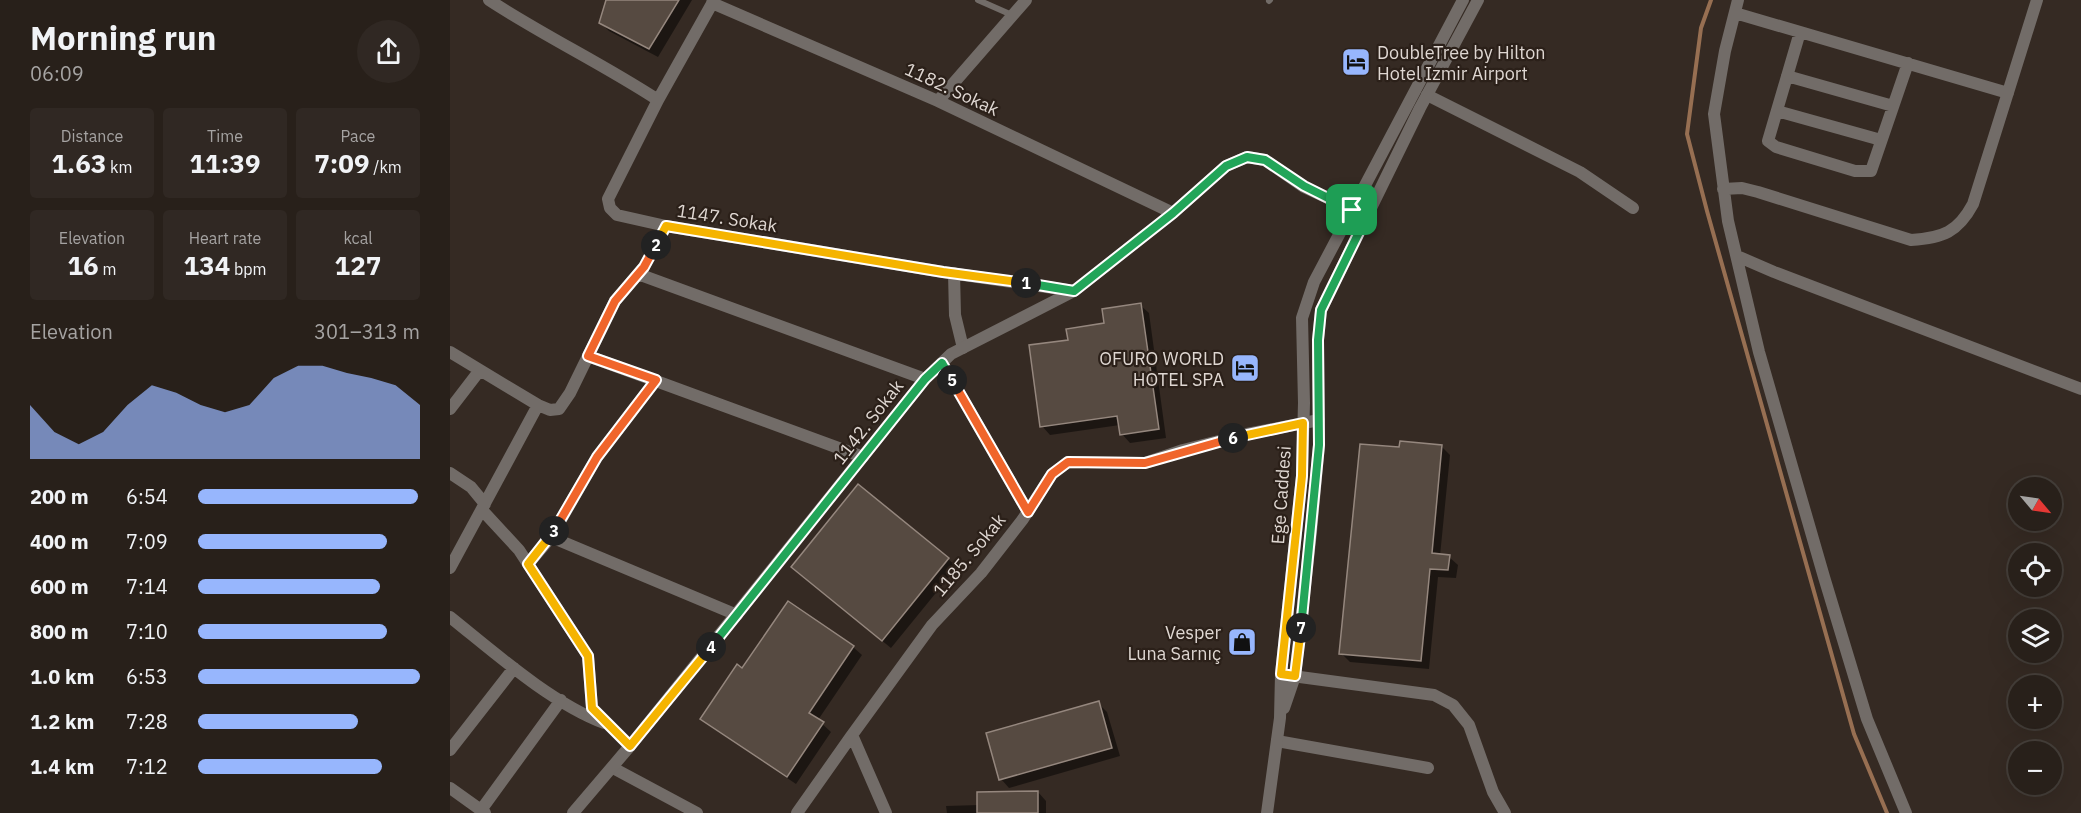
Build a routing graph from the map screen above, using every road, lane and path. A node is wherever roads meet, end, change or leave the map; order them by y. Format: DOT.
graph roads {
  1 [pos="489,0"];
  2 [pos="978,0"];
  3 [pos="1026,0"];
  4 [pos="1463,0"];
  5 [pos="1478,0"];
  6 [pos="1738,0"];
  7 [pos="2037,0"];
  8 [pos="713,2"];
  9 [pos="1735,14"];
  10 [pos="1012,15"];
  11 [pos="1800,32"];
  12 [pos="1908,63"];
  13 [pos="1787,76"];
  14 [pos="2008,93"];
  15 [pos="1427,95"];
  16 [pos="658,100"];
  17 [pos="938,101"];
  18 [pos="1893,106"];
  19 [pos="1777,111"];
  20 [pos="1881,140"];
  21 [pos="1723,189"];
  22 [pos="1633,208"];
  23 [pos="1352,210"];
  24 [pos="1173,213"];
  25 [pos="1367,216"];
  26 [pos="666,226"];
  27 [pos="1737,256"];
  28 [pos="954,273"];
  29 [pos="638,274"];
  30 [pos="1074,291"];
  31 [pos="963,348"];
  32 [pos="450,352"];
  33 [pos="588,356"];
  34 [pos="942,363"];
  35 [pos="480,370"];
  36 [pos="925,379"];
  37 [pos="656,380"];
  38 [pos="2081,389"];
  39 [pos="538,405"];
  40 [pos="450,410"];
  41 [pos="1319,420"];
  42 [pos="1303,423"];
  43 [pos="863,457"];
  44 [pos="450,473"];
  45 [pos="483,507"];
  46 [pos="1028,512"];
  47 [pos="551,537"];
  48 [pos="528,564"];
  49 [pos="450,568"];
  50 [pos="737,615"];
  51 [pos="450,617"];
  52 [pos="514,668"];
  53 [pos="1281,674"];
  54 [pos="1295,676"];
  55 [pos="561,700"];
  56 [pos="1280,718"];
  57 [pos="608,724"];
  58 [pos="852,735"];
  59 [pos="1277,741"];
  60 [pos="630,746"];
  61 [pos="450,750"];
  62 [pos="613,768"];
  63 [pos="1428,768"];
  64 [pos="450,788"];
  65 [pos="483,811"];
  66 [pos="573,813"];
  67 [pos="697,813"];
  68 [pos="796,813"];
  69 [pos="886,813"];
  70 [pos="1267,813"];
  71 [pos="1505,813"];
  72 [pos="1906,813"];
  1 -- 16 [label="street"];
  2 -- 10 [label="lane"];
  3 -- 10 [label="street"];
  4 -- 23 [label="street, Ege Caddesi"];
  5 -- 15 [label="street"];
  6 -- 9 [label="street"];
  7 -- 14 [label="street"];
  8 -- 16 [label="street, 1147. Sokak"];
  8 -- 17 [label="street, 1182. Sokak"];
  9 -- 11 [label="street"];
  9 -- 21 [label="street"];
  10 -- 17 [label="street"];
  11 -- 12 [label="street"];
  11 -- 13 [label="street"];
  12 -- 14 [label="street"];
  12 -- 18 [label="street"];
  13 -- 18 [label="street"];
  13 -- 19 [label="street"];
  14 -- 21 [label="street"];
  15 -- 22 [label="street"];
  15 -- 25 [label="street"];
  16 -- 26 [label="street, 1147. Sokak"];
  17 -- 24 [label="street, 1182. Sokak"];
  18 -- 20 [label="street"];
  19 -- 20 [label="street"];
  19 -- 20 [label="street"];
  21 -- 27 [label="street"];
  23 -- 24 [label="street, 1142. Sokak"];
  23 -- 25 [label="street, 1142. Sokak"];
  23 -- 42 [label="street, Ege Caddesi"];
  24 -- 30 [label="street, 1142. Sokak"];
  25 -- 41 [label="street"];
  26 -- 28 [label="street, 1147. Sokak"];
  26 -- 29 [label="street"];
  27 -- 38 [label="street"];
  27 -- 72 [label="street"];
  28 -- 30 [label="street, 1147. Sokak"];
  28 -- 31 [label="street"];
  29 -- 33 [label="street"];
  29 -- 36 [label="street"];
  30 -- 31 [label="street, 1142. Sokak"];
  31 -- 34 [label="street, 1142. Sokak"];
  32 -- 35 [label="street"];
  33 -- 37 [label="street"];
  33 -- 39 [label="street"];
  34 -- 36 [label="street, 1142. Sokak"];
  34 -- 46 [label="street"];
  35 -- 39 [label="street"];
  35 -- 40 [label="street"];
  36 -- 43 [label="street, 1142. Sokak"];
  37 -- 43 [label="street"];
  37 -- 47 [label="street"];
  39 -- 45 [label="street"];
  41 -- 42 [label="street, 1185. Sokak"];
  41 -- 54 [label="street"];
  42 -- 46 [label="street, 1185. Sokak"];
  42 -- 53 [label="street, Ege Caddesi"];
  43 -- 50 [label="street, 1142. Sokak"];
  44 -- 45 [label="street"];
  45 -- 48 [label="street"];
  45 -- 49 [label="street"];
  46 -- 58 [label="street, 1185. Sokak"];
  47 -- 48 [label="street"];
  47 -- 50 [label="street"];
  48 -- 57 [label="street"];
  50 -- 60 [label="street, 1142. Sokak"];
  51 -- 52 [label="street"];
  52 -- 55 [label="street"];
  52 -- 61 [label="street"];
  53 -- 54 [label="street"];
  53 -- 56 [label="street, Ege Caddesi"];
  54 -- 56 [label="street"];
  54 -- 71 [label="street"];
  55 -- 57 [label="street"];
  55 -- 65 [label="street"];
  56 -- 59 [label="street, Ege Caddesi"];
  57 -- 60 [label="street"];
  58 -- 68 [label="street, 1185. Sokak"];
  58 -- 69 [label="street"];
  59 -- 63 [label="street"];
  59 -- 70 [label="street, Ege Caddesi"];
  60 -- 62 [label="street, 1142. Sokak"];
  62 -- 66 [label="street, 1142. Sokak"];
  62 -- 67 [label="street"];
  64 -- 65 [label="street"];
}
